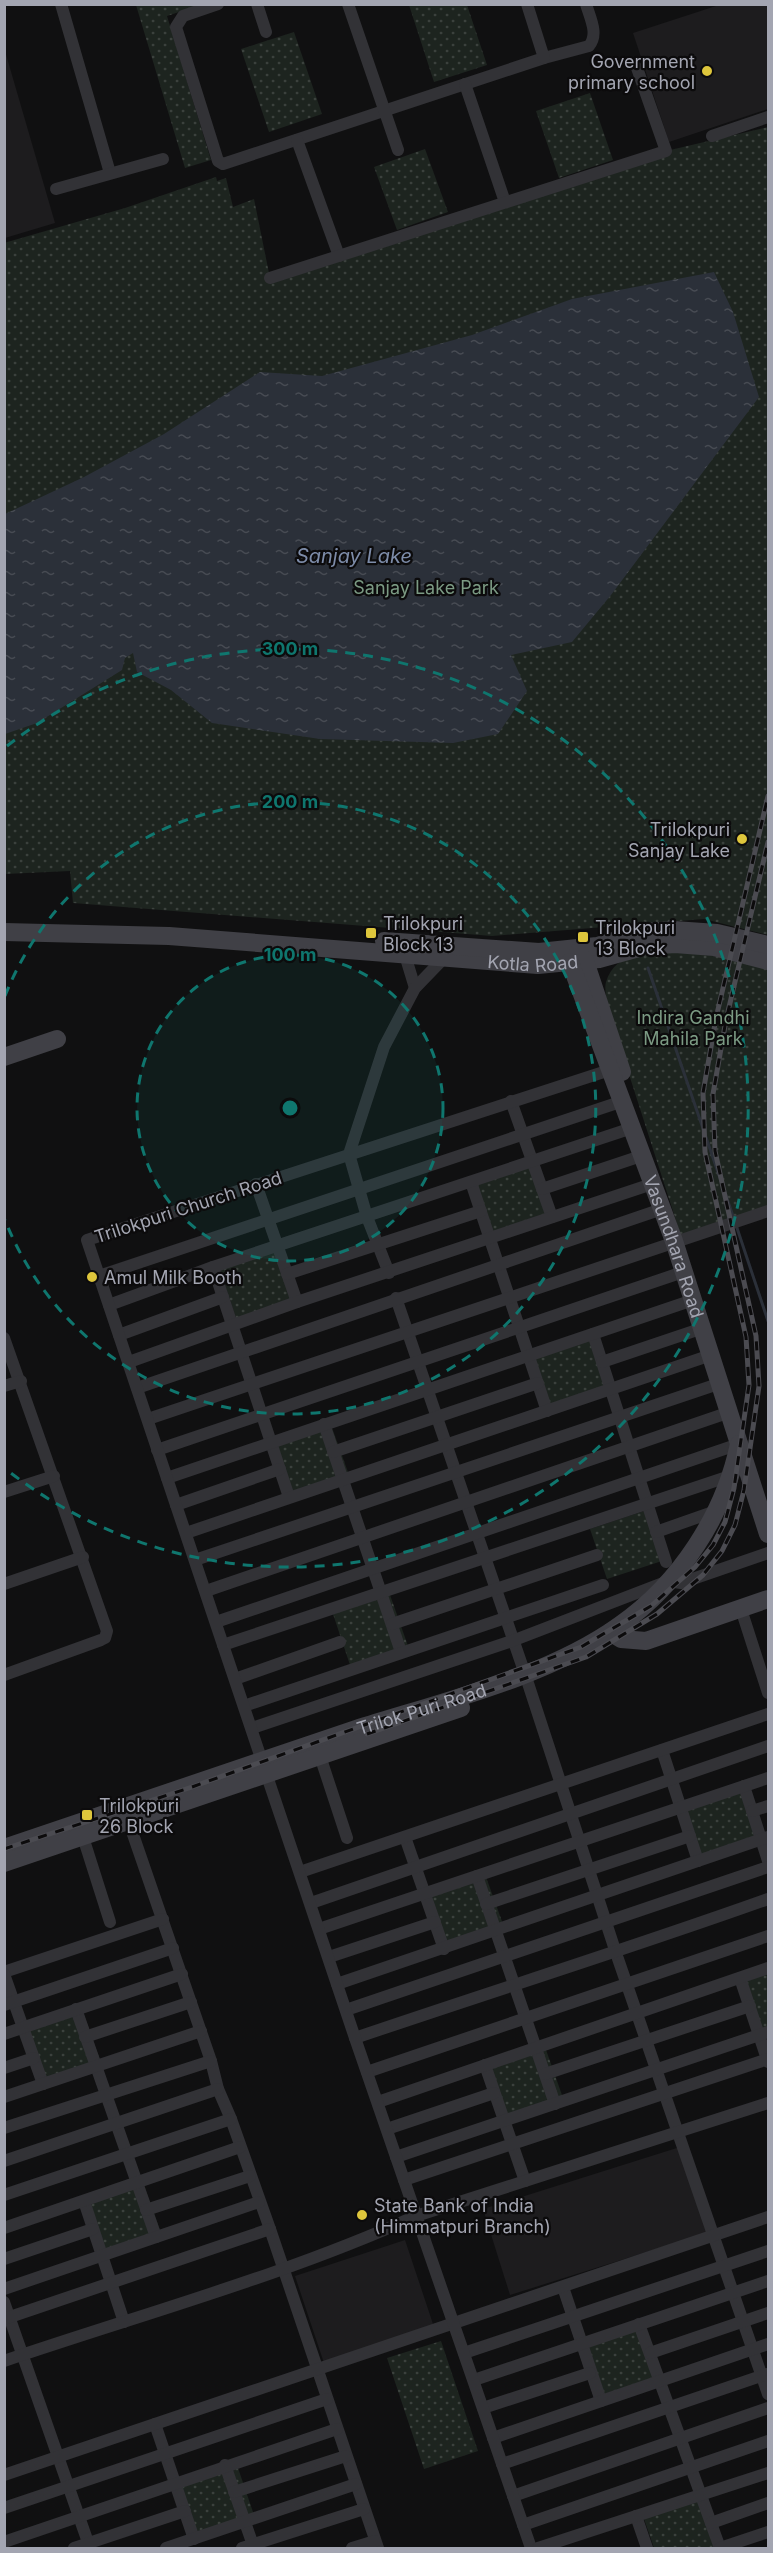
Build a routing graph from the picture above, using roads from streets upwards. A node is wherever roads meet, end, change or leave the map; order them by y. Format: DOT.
graph roads {
  1 [pos="61,4"];
  2 [pos="218,4"];
  3 [pos="257,4"];
  4 [pos="348,4"];
  5 [pos="527,4"];
  6 [pos="586,4"];
  7 [pos="266,32"];
  8 [pos="543,58"];
  9 [pos="637,68"];
  10 [pos="465,84"];
  11 [pos="384,111"];
  12 [pos="768,117"];
  13 [pos="712,136"];
  14 [pos="297,141"];
  15 [pos="398,150"];
  16 [pos="163,159"];
  17 [pos="110,173"];
  18 [pos="56,189"];
  19 [pos="505,202"];
  20 [pos="339,256"];
  21 [pos="270,278"];
  22 [pos="4,921"];
  23 [pos="4,932"];
  24 [pos="768,945"];
  25 [pos="405,955"];
  26 [pos="576,957"];
  27 [pos="443,959"];
  28 [pos="768,961"];
  29 [pos="415,988"];
  30 [pos="57,1039"];
  31 [pos="4,1057"];
  32 [pos="615,1068"];
  33 [pos="511,1101"];
  34 [pos="623,1101"];
  35 [pos="632,1128"];
  36 [pos="523,1134"];
  37 [pos="349,1154"];
  38 [pos="641,1156"];
  39 [pos="532,1161"];
  40 [pos="471,1182"];
  41 [pos="256,1184"];
  42 [pos="652,1184"];
  43 [pos="542,1189"];
  44 [pos="359,1190"];
  45 [pos="662,1209"];
  46 [pos="481,1211"];
  47 [pos="768,1211"];
  48 [pos="367,1217"];
  49 [pos="552,1217"];
  50 [pos="268,1220"];
  51 [pos="490,1238"];
  52 [pos="678,1240"];
  53 [pos="378,1244"];
  54 [pos="278,1246"];
  55 [pos="498,1263"];
  56 [pos="213,1267"];
  57 [pos="683,1272"];
  58 [pos="388,1273"];
  59 [pos="287,1274"];
  60 [pos="99,1276"];
  61 [pos="223,1297"];
  62 [pos="510,1297"];
  63 [pos="396,1298"];
  64 [pos="693,1300"];
  65 [pos="297,1302"];
  66 [pos="109,1305"];
  67 [pos="233,1324"];
  68 [pos="519,1328"];
  69 [pos="703,1328"];
  70 [pos="407,1331"];
  71 [pos="593,1334"];
  72 [pos="119,1335"];
  73 [pos="4,1338"];
  74 [pos="242,1351"];
  75 [pos="711,1355"];
  76 [pos="529,1356"];
  77 [pos="129,1362"];
  78 [pos="418,1362"];
  79 [pos="602,1362"];
  80 [pos="21,1381"];
  81 [pos="252,1383"];
  82 [pos="538,1383"];
  83 [pos="721,1383"];
  84 [pos="4,1386"];
  85 [pos="137,1388"];
  86 [pos="611,1389"];
  87 [pos="428,1390"];
  88 [pos="547,1411"];
  89 [pos="730,1412"];
  90 [pos="261,1414"];
  91 [pos="437,1417"];
  92 [pos="620,1417"];
  93 [pos="148,1419"];
  94 [pos="324,1424"];
  95 [pos="271,1443"];
  96 [pos="446,1444"];
  97 [pos="739,1444"];
  98 [pos="630,1447"];
  99 [pos="157,1450"];
  100 [pos="333,1452"];
  101 [pos="742,1468"];
  102 [pos="280,1469"];
  103 [pos="456,1473"];
  104 [pos="54,1476"];
  105 [pos="639,1477"];
  106 [pos="167,1478"];
  107 [pos="343,1479"];
  108 [pos="4,1492"];
  109 [pos="289,1497"];
  110 [pos="768,1498"];
  111 [pos="465,1501"];
  112 [pos="647,1503"];
  113 [pos="176,1505"];
  114 [pos="352,1507"];
  115 [pos="716,1511"];
  116 [pos="656,1532"];
  117 [pos="186,1533"];
  118 [pos="476,1533"];
  119 [pos="768,1534"];
  120 [pos="362,1536"];
  121 [pos="768,1553"];
  122 [pos="597,1555"];
  123 [pos="83,1557"];
  124 [pos="485,1558"];
  125 [pos="195,1560"];
  126 [pos="666,1562"];
  127 [pos="373,1568"];
  128 [pos="675,1582"];
  129 [pos="4,1584"];
  130 [pos="603,1585"];
  131 [pos="495,1588"];
  132 [pos="206,1591"];
  133 [pos="381,1592"];
  134 [pos="768,1599"];
  135 [pos="741,1610"];
  136 [pos="505,1618"];
  137 [pos="216,1622"];
  138 [pos="392,1624"];
  139 [pos="615,1636"];
  140 [pos="512,1641"];
  141 [pos="340,1642"];
  142 [pos="224,1645"];
  143 [pos="401,1652"];
  144 [pos="4,1675"];
  145 [pos="235,1679"];
  146 [pos="526,1680"];
  147 [pos="768,1693"];
  148 [pos="244,1706"];
  149 [pos="768,1714"];
  150 [pos="252,1728"];
  151 [pos="768,1746"];
  152 [pos="662,1750"];
  153 [pos="320,1756"];
  154 [pos="265,1767"];
  155 [pos="768,1778"];
  156 [pos="672,1780"];
  157 [pos="561,1785"];
  158 [pos="744,1786"];
  159 [pos="768,1806"];
  160 [pos="681,1808"];
  161 [pos="752,1811"];
  162 [pos="126,1814"];
  163 [pos="571,1814"];
  164 [pos="690,1836"];
  165 [pos="83,1837"];
  166 [pos="405,1837"];
  167 [pos="347,1838"];
  168 [pos="765,1838"];
  169 [pos="580,1842"];
  170 [pos="4,1848"];
  171 [pos="698,1861"];
  172 [pos="768,1861"];
  173 [pos="4,1863"];
  174 [pos="416,1868"];
  175 [pos="768,1868"];
  176 [pos="589,1870"];
  177 [pos="300,1872"];
  178 [pos="477,1876"];
  179 [pos="425,1894"];
  180 [pos="597,1897"];
  181 [pos="768,1899"];
  182 [pos="311,1903"];
  183 [pos="486,1904"];
  184 [pos="163,1919"];
  185 [pos="606,1921"];
  186 [pos="110,1922"];
  187 [pos="435,1922"];
  188 [pos="320,1929"];
  189 [pos="495,1930"];
  190 [pos="768,1936"];
  191 [pos="173,1948"];
  192 [pos="444,1948"];
  193 [pos="616,1953"];
  194 [pos="504,1955"];
  195 [pos="329,1957"];
  196 [pos="768,1968"];
  197 [pos="4,1973"];
  198 [pos="182,1974"];
  199 [pos="740,1978"];
  200 [pos="627,1983"];
  201 [pos="338,1984"];
  202 [pos="514,1984"];
  203 [pos="191,2002"];
  204 [pos="10,2004"];
  205 [pos="750,2006"];
  206 [pos="76,2009"];
  207 [pos="346,2010"];
  208 [pos="637,2012"];
  209 [pos="525,2017"];
  210 [pos="24,2028"];
  211 [pos="201,2031"];
  212 [pos="4,2034"];
  213 [pos="764,2034"];
  214 [pos="85,2037"];
  215 [pos="355,2038"];
  216 [pos="648,2041"];
  217 [pos="536,2046"];
  218 [pos="34,2058"];
  219 [pos="768,2060"];
  220 [pos="212,2061"];
  221 [pos="485,2065"];
  222 [pos="96,2066"];
  223 [pos="4,2068"];
  224 [pos="657,2070"];
  225 [pos="367,2072"];
  226 [pos="545,2074"];
  227 [pos="43,2084"];
  228 [pos="218,2089"];
  229 [pos="494,2093"];
  230 [pos="106,2095"];
  231 [pos="665,2095"];
  232 [pos="4,2097"];
  233 [pos="378,2102"];
  234 [pos="768,2103"];
  235 [pos="555,2104"];
  236 [pos="231,2119"];
  237 [pos="504,2122"];
  238 [pos="116,2124"];
  239 [pos="4,2128"];
  240 [pos="387,2130"];
  241 [pos="677,2132"];
  242 [pos="512,2145"];
  243 [pos="240,2147"];
  244 [pos="126,2153"];
  245 [pos="396,2157"];
  246 [pos="4,2161"];
  247 [pos="250,2176"];
  248 [pos="404,2180"];
  249 [pos="525,2181"];
  250 [pos="136,2182"];
  251 [pos="4,2195"];
  252 [pos="84,2201"];
  253 [pos="259,2202"];
  254 [pos="146,2210"];
  255 [pos="416,2216"];
  256 [pos="768,2217"];
  257 [pos="4,2228"];
  258 [pos="93,2229"];
  259 [pos="270,2229"];
  260 [pos="156,2236"];
  261 [pos="714,2236"];
  262 [pos="768,2251"];
  263 [pos="102,2256"];
  264 [pos="4,2259"];
  265 [pos="724,2266"];
  266 [pos="282,2269"];
  267 [pos="768,2281"];
  268 [pos="111,2283"];
  269 [pos="562,2287"];
  270 [pos="4,2289"];
  271 [pos="733,2292"];
  272 [pos="4,2302"];
  273 [pos="768,2313"];
  274 [pos="572,2317"];
  275 [pos="7,2318"];
  276 [pos="124,2322"];
  277 [pos="742,2322"];
  278 [pos="454,2324"];
  279 [pos="639,2324"];
  280 [pos="581,2344"];
  281 [pos="768,2344"];
  282 [pos="753,2349"];
  283 [pos="464,2353"];
  284 [pos="650,2353"];
  285 [pos="23,2355"];
  286 [pos="4,2361"];
  287 [pos="317,2370"];
  288 [pos="590,2373"];
  289 [pos="765,2375"];
  290 [pos="474,2380"];
  291 [pos="660,2381"];
  292 [pos="768,2394"];
  293 [pos="327,2400"];
  294 [pos="601,2400"];
  295 [pos="670,2408"];
  296 [pos="483,2409"];
  297 [pos="768,2409"];
  298 [pos="155,2424"];
  299 [pos="337,2428"];
  300 [pos="493,2438"];
  301 [pos="681,2438"];
  302 [pos="768,2441"];
  303 [pos="165,2454"];
  304 [pos="346,2456"];
  305 [pos="58,2457"];
  306 [pos="502,2464"];
  307 [pos="225,2465"];
  308 [pos="692,2467"];
  309 [pos="768,2473"];
  310 [pos="4,2475"];
  311 [pos="175,2484"];
  312 [pos="356,2484"];
  313 [pos="69,2487"];
  314 [pos="234,2492"];
  315 [pos="701,2495"];
  316 [pos="513,2496"];
  317 [pos="768,2503"];
  318 [pos="4,2508"];
  319 [pos="364,2509"];
  320 [pos="185,2511"];
  321 [pos="78,2516"];
  322 [pos="636,2516"];
  323 [pos="244,2520"];
  324 [pos="711,2523"];
  325 [pos="523,2525"];
  326 [pos="768,2532"];
  327 [pos="194,2539"];
  328 [pos="4,2542"];
  329 [pos="376,2545"];
  330 [pos="89,2546"];
  331 [pos="250,2547"];
  332 [pos="643,2547"];
  333 [pos="74,2548"];
  334 [pos="166,2548"];
  335 [pos="352,2548"];
  336 [pos="531,2548"];
  337 [pos="538,2548"];
  338 [pos="720,2548"];
  1 -- 17 [label="street"];
  2 -- 14 [label="street"];
  3 -- 7 [label="street"];
  4 -- 11 [label="street"];
  5 -- 8 [label="street"];
  6 -- 8 [label="street"];
  8 -- 10 [label="street"];
  9 -- 19 [label="street"];
  10 -- 11 [label="street"];
  10 -- 19 [label="street"];
  11 -- 14 [label="street"];
  11 -- 15 [label="street"];
  12 -- 13 [label="street"];
  14 -- 20 [label="street"];
  16 -- 17 [label="street"];
  17 -- 18 [label="street"];
  19 -- 20 [label="street"];
  20 -- 21 [label="street"];
  22 -- 26 [label="street, Kotla Road"];
  23 -- 25 [label="street, Kotla Road"];
  24 -- 26 [label="street, Kotla Road"];
  25 -- 27 [label="street, Kotla Road"];
  25 -- 29 [label="street"];
  26 -- 27 [label="street, Kotla Road"];
  26 -- 28 [label="street, Kotla Road"];
  26 -- 32 [label="street, Vasundhara Road"];
  27 -- 29 [label="street"];
  29 -- 37 [label="street"];
  30 -- 31 [label="street"];
  32 -- 33 [label="street, Trilokpuri Church Road"];
  32 -- 34 [label="street, Vasundhara Road"];
  32 -- 52 [label="street, Vasundhara Road"];
  33 -- 36 [label="street"];
  33 -- 37 [label="street, Trilokpuri Church Road"];
  34 -- 35 [label="street, Vasundhara Road"];
  34 -- 36 [label="street"];
  35 -- 38 [label="street, Vasundhara Road"];
  35 -- 39 [label="street"];
  36 -- 39 [label="street"];
  36 -- 44 [label="street"];
  37 -- 41 [label="street, Trilokpuri Church Road"];
  37 -- 44 [label="street"];
  38 -- 42 [label="street, Vasundhara Road"];
  38 -- 43 [label="street"];
  39 -- 40 [label="street"];
  39 -- 43 [label="street"];
  40 -- 46 [label="street"];
  40 -- 48 [label="street"];
  41 -- 50 [label="street"];
  41 -- 60 [label="street, Trilokpuri Church Road"];
  42 -- 45 [label="street, Vasundhara Road"];
  42 -- 49 [label="street"];
  43 -- 49 [label="street"];
  44 -- 48 [label="street"];
  44 -- 50 [label="street"];
  45 -- 52 [label="street, Vasundhara Road"];
  45 -- 55 [label="street"];
  46 -- 51 [label="street"];
  46 -- 53 [label="street"];
  47 -- 52 [label="street"];
  48 -- 53 [label="street"];
  48 -- 54 [label="street"];
  49 -- 51 [label="street"];
  50 -- 54 [label="street"];
  50 -- 60 [label="street"];
  51 -- 55 [label="street"];
  51 -- 58 [label="street"];
  52 -- 57 [label="street, Vasundhara Road"];
  52 -- 62 [label="street"];
  52 -- 101 [label="street, Vasundhara Road"];
  53 -- 58 [label="street"];
  53 -- 59 [label="street"];
  54 -- 56 [label="street"];
  54 -- 59 [label="street"];
  55 -- 62 [label="street"];
  55 -- 63 [label="street"];
  56 -- 61 [label="street"];
  56 -- 66 [label="street"];
  57 -- 64 [label="street, Vasundhara Road"];
  57 -- 68 [label="street"];
  58 -- 65 [label="street"];
  59 -- 65 [label="street"];
  60 -- 66 [label="street, Trilokpuri Church Road"];
  61 -- 67 [label="street"];
  61 -- 72 [label="street"];
  62 -- 68 [label="street"];
  62 -- 70 [label="street"];
  63 -- 70 [label="street"];
  63 -- 74 [label="street"];
  64 -- 69 [label="street, Vasundhara Road"];
  64 -- 71 [label="street"];
  65 -- 67 [label="street"];
  66 -- 72 [label="street, Trilokpuri Church Road"];
  67 -- 74 [label="street"];
  67 -- 77 [label="street"];
  68 -- 76 [label="street"];
  68 -- 78 [label="street"];
  69 -- 75 [label="street, Vasundhara Road"];
  69 -- 79 [label="street"];
  70 -- 78 [label="street"];
  70 -- 81 [label="street"];
  71 -- 76 [label="street"];
  71 -- 79 [label="street"];
  72 -- 77 [label="street, Trilokpuri Church Road"];
  73 -- 80 [label="street"];
  74 -- 81 [label="street"];
  74 -- 85 [label="street"];
  75 -- 83 [label="street, Vasundhara Road"];
  75 -- 86 [label="street"];
  76 -- 82 [label="street"];
  76 -- 87 [label="street"];
  77 -- 85 [label="street, Trilokpuri Church Road"];
  78 -- 87 [label="street"];
  78 -- 90 [label="street"];
  79 -- 86 [label="street"];
  80 -- 84 [label="street"];
  80 -- 104 [label="street"];
  81 -- 90 [label="street"];
  81 -- 93 [label="street"];
  82 -- 88 [label="street"];
  82 -- 91 [label="street"];
  83 -- 89 [label="street, Vasundhara Road"];
  83 -- 92 [label="street"];
  85 -- 93 [label="street, Trilokpuri Church Road"];
  86 -- 88 [label="street"];
  86 -- 92 [label="street"];
  87 -- 91 [label="street"];
  87 -- 94 [label="street"];
  88 -- 96 [label="street"];
  89 -- 97 [label="street, Vasundhara Road"];
  89 -- 98 [label="street"];
  90 -- 95 [label="street"];
  90 -- 99 [label="street"];
  91 -- 96 [label="street"];
  91 -- 100 [label="street"];
  92 -- 98 [label="street"];
  92 -- 103 [label="street"];
  93 -- 99 [label="street, Trilokpuri Church Road"];
  94 -- 95 [label="street"];
  94 -- 100 [label="street"];
  95 -- 102 [label="street"];
  95 -- 106 [label="street"];
  96 -- 103 [label="street"];
  96 -- 107 [label="street"];
  97 -- 101 [label="street, Vasundhara Road"];
  97 -- 105 [label="street"];
  98 -- 105 [label="street"];
  98 -- 111 [label="street"];
  99 -- 106 [label="street, Trilokpuri Church Road"];
  100 -- 107 [label="street"];
  101 -- 110 [label="street, Vasundhara Road"];
  101 -- 112 [label="street"];
  101 -- 115 [label="street, Trilok Puri Road"];
  101 -- 119 [label="street, Vasundhara Road"];
  101 -- 128 [label="street, Trilok Puri Road"];
  102 -- 109 [label="street"];
  102 -- 113 [label="street"];
  103 -- 111 [label="street"];
  103 -- 114 [label="street"];
  104 -- 108 [label="street"];
  104 -- 123 [label="street"];
  105 -- 112 [label="street"];
  105 -- 118 [label="street"];
  106 -- 113 [label="street, Trilokpuri Church Road"];
  107 -- 109 [label="street"];
  107 -- 114 [label="street"];
  109 -- 117 [label="street"];
  111 -- 118 [label="street"];
  111 -- 120 [label="street"];
  112 -- 116 [label="street"];
  112 -- 124 [label="street"];
  113 -- 117 [label="street, Trilokpuri Church Road"];
  114 -- 120 [label="street"];
  114 -- 125 [label="street"];
  115 -- 116 [label="street"];
  115 -- 128 [label="street, Trilok Puri Road"];
  116 -- 126 [label="street"];
  117 -- 125 [label="street, Trilokpuri Church Road"];
  118 -- 124 [label="street"];
  118 -- 127 [label="street"];
  120 -- 127 [label="street"];
  120 -- 132 [label="street"];
  121 -- 128 [label="street, Trilok Puri Road"];
  122 -- 131 [label="street"];
  123 -- 129 [label="street"];
  123 -- 144 [label="street"];
  124 -- 131 [label="street"];
  124 -- 133 [label="street"];
  125 -- 132 [label="street, Trilokpuri Church Road"];
  127 -- 133 [label="street"];
  127 -- 137 [label="street"];
  128 -- 139 [label="street, Trilok Puri Road"];
  128 -- 140 [label="street"];
  130 -- 136 [label="street"];
  131 -- 136 [label="street"];
  131 -- 138 [label="street"];
  132 -- 137 [label="street, Trilokpuri Church Road"];
  133 -- 138 [label="street"];
  133 -- 142 [label="street"];
  134 -- 135 [label="street"];
  135 -- 139 [label="street"];
  135 -- 147 [label="street"];
  136 -- 140 [label="street"];
  136 -- 143 [label="street"];
  137 -- 142 [label="street, Trilokpuri Church Road"];
  138 -- 143 [label="street"];
  139 -- 146 [label="street, Trilok Puri Road"];
  140 -- 146 [label="street"];
  140 -- 150 [label="street"];
  141 -- 145 [label="street"];
  142 -- 145 [label="street, Trilokpuri Church Road"];
  143 -- 148 [label="street"];
  145 -- 148 [label="street, Trilokpuri Church Road"];
  146 -- 153 [label="street, Trilok Puri Road"];
  146 -- 154 [label="street, Trilok Puri Road"];
  146 -- 157 [label="street"];
  148 -- 150 [label="street, Trilokpuri Church Road"];
  149 -- 152 [label="street"];
  150 -- 154 [label="street, Trilokpuri Church Road"];
  151 -- 156 [label="street"];
  152 -- 156 [label="street"];
  152 -- 157 [label="street"];
  153 -- 154 [label="street, Trilok Puri Road"];
  153 -- 167 [label="street"];
  154 -- 162 [label="street"];
  154 -- 177 [label="street, Trilokpuri Church Road"];
  155 -- 158 [label="street"];
  156 -- 160 [label="street"];
  156 -- 163 [label="street"];
  157 -- 163 [label="street"];
  157 -- 166 [label="street"];
  158 -- 160 [label="street"];
  158 -- 161 [label="street"];
  159 -- 161 [label="street"];
  160 -- 164 [label="street"];
  160 -- 169 [label="street"];
  161 -- 168 [label="street"];
  162 -- 165 [label="street"];
  162 -- 170 [label="street"];
  162 -- 184 [label="street"];
  163 -- 169 [label="street"];
  163 -- 174 [label="street"];
  164 -- 171 [label="street"];
  164 -- 176 [label="street"];
  165 -- 173 [label="street"];
  165 -- 186 [label="street"];
  166 -- 174 [label="street"];
  166 -- 177 [label="street"];
  168 -- 171 [label="street"];
  168 -- 172 [label="street"];
  169 -- 176 [label="street"];
  169 -- 178 [label="street"];
  171 -- 180 [label="street"];
  174 -- 179 [label="street"];
  174 -- 182 [label="street"];
  175 -- 185 [label="street"];
  176 -- 180 [label="street"];
  176 -- 183 [label="street"];
  177 -- 182 [label="street, Trilokpuri Church Road"];
  178 -- 179 [label="street"];
  178 -- 183 [label="street"];
  179 -- 187 [label="street"];
  179 -- 188 [label="street"];
  180 -- 185 [label="street"];
  180 -- 189 [label="street"];
  181 -- 193 [label="street"];
  182 -- 188 [label="street, Trilokpuri Church Road"];
  183 -- 189 [label="street"];
  184 -- 191 [label="street"];
  184 -- 197 [label="street"];
  185 -- 193 [label="street"];
  185 -- 194 [label="street"];
  187 -- 192 [label="street"];
  187 -- 195 [label="street"];
  188 -- 195 [label="street, Trilokpuri Church Road"];
  189 -- 192 [label="street"];
  189 -- 194 [label="street"];
  190 -- 200 [label="street"];
  191 -- 198 [label="street"];
  191 -- 204 [label="street"];
  192 -- 201 [label="street"];
  193 -- 200 [label="street"];
  193 -- 202 [label="street"];
  194 -- 202 [label="street"];
  194 -- 207 [label="street"];
  195 -- 201 [label="street, Trilokpuri Church Road"];
  196 -- 199 [label="street"];
  197 -- 204 [label="street"];
  198 -- 203 [label="street"];
  198 -- 206 [label="street"];
  199 -- 205 [label="street"];
  199 -- 208 [label="street"];
  200 -- 208 [label="street"];
  200 -- 209 [label="street"];
  201 -- 207 [label="street, Trilokpuri Church Road"];
  202 -- 209 [label="street"];
  202 -- 215 [label="street"];
  203 -- 211 [label="street"];
  203 -- 214 [label="street"];
  204 -- 210 [label="street"];
  205 -- 213 [label="street"];
  205 -- 216 [label="street"];
  206 -- 210 [label="street"];
  206 -- 214 [label="street"];
  207 -- 215 [label="street, Trilokpuri Church Road"];
  208 -- 216 [label="street"];
  208 -- 217 [label="street"];
  209 -- 217 [label="street"];
  209 -- 225 [label="street"];
  210 -- 212 [label="street"];
  210 -- 218 [label="street"];
  211 -- 220 [label="street"];
  211 -- 222 [label="street"];
  213 -- 219 [label="street"];
  213 -- 224 [label="street"];
  214 -- 222 [label="street"];
  215 -- 225 [label="street, Trilokpuri Church Road"];
  216 -- 224 [label="street"];
  216 -- 226 [label="street"];
  217 -- 221 [label="street"];
  217 -- 226 [label="street"];
  218 -- 223 [label="street"];
  218 -- 227 [label="street"];
  219 -- 231 [label="street"];
  220 -- 228 [label="street"];
  220 -- 230 [label="street"];
  221 -- 229 [label="street"];
  221 -- 233 [label="street"];
  222 -- 227 [label="street"];
  222 -- 230 [label="street"];
  224 -- 231 [label="street"];
  224 -- 235 [label="street"];
  225 -- 233 [label="street, Trilokpuri Church Road"];
  226 -- 235 [label="street"];
  227 -- 232 [label="street"];
  228 -- 236 [label="street"];
  228 -- 238 [label="street"];
  229 -- 237 [label="street"];
  229 -- 240 [label="street"];
  230 -- 238 [label="street"];
  230 -- 239 [label="street"];
  231 -- 241 [label="street"];
  231 -- 242 [label="street"];
  233 -- 240 [label="street, Trilokpuri Church Road"];
  234 -- 241 [label="street"];
  235 -- 237 [label="street"];
  236 -- 243 [label="street"];
  236 -- 244 [label="street"];
  237 -- 242 [label="street"];
  237 -- 245 [label="street"];
  238 -- 244 [label="street"];
  238 -- 246 [label="street"];
  240 -- 245 [label="street, Trilokpuri Church Road"];
  241 -- 249 [label="street"];
  241 -- 261 [label="street"];
  242 -- 248 [label="street"];
  242 -- 249 [label="street"];
  243 -- 247 [label="street"];
  243 -- 250 [label="street"];
  244 -- 250 [label="street"];
  244 -- 251 [label="street"];
  245 -- 248 [label="street, Trilokpuri Church Road"];
  247 -- 253 [label="street"];
  247 -- 254 [label="street"];
  248 -- 255 [label="street, Trilokpuri Church Road"];
  249 -- 255 [label="street"];
  250 -- 252 [label="street"];
  250 -- 254 [label="street"];
  252 -- 257 [label="street"];
  252 -- 258 [label="street"];
  253 -- 259 [label="street"];
  253 -- 260 [label="street"];
  254 -- 260 [label="street"];
  255 -- 266 [label="street"];
  255 -- 278 [label="street, Trilokpuri Church Road"];
  256 -- 261 [label="street"];
  258 -- 263 [label="street"];
  258 -- 264 [label="street"];
  259 -- 266 [label="street"];
  259 -- 268 [label="street"];
  260 -- 263 [label="street"];
  261 -- 265 [label="street"];
  261 -- 269 [label="street"];
  262 -- 265 [label="street"];
  263 -- 268 [label="street"];
  263 -- 270 [label="street"];
  265 -- 271 [label="street"];
  265 -- 274 [label="street"];
  266 -- 276 [label="street"];
  266 -- 287 [label="street"];
  267 -- 271 [label="street"];
  268 -- 275 [label="street"];
  268 -- 276 [label="street"];
  269 -- 274 [label="street"];
  269 -- 278 [label="street"];
  271 -- 277 [label="street"];
  271 -- 279 [label="street"];
  272 -- 275 [label="street"];
  273 -- 277 [label="street"];
  274 -- 280 [label="street"];
  274 -- 283 [label="street"];
  275 -- 285 [label="street"];
  276 -- 285 [label="street"];
  277 -- 282 [label="street"];
  277 -- 284 [label="street"];
  278 -- 283 [label="street, Trilokpuri Church Road"];
  278 -- 287 [label="street"];
  279 -- 280 [label="street"];
  279 -- 284 [label="street"];
  280 -- 288 [label="street"];
  280 -- 290 [label="street"];
  281 -- 282 [label="street"];
  282 -- 289 [label="street"];
  282 -- 291 [label="street"];
  283 -- 290 [label="street, Trilokpuri Church Road"];
  284 -- 291 [label="street"];
  285 -- 286 [label="street"];
  285 -- 305 [label="street"];
  287 -- 293 [label="street"];
  287 -- 298 [label="street"];
  288 -- 294 [label="street"];
  288 -- 296 [label="street"];
  289 -- 292 [label="street"];
  289 -- 295 [label="street"];
  290 -- 296 [label="street, Trilokpuri Church Road"];
  291 -- 294 [label="street"];
  291 -- 295 [label="street"];
  293 -- 299 [label="street"];
  293 -- 303 [label="street"];
  294 -- 300 [label="street"];
  295 -- 301 [label="street"];
  295 -- 306 [label="street"];
  296 -- 300 [label="street, Trilokpuri Church Road"];
  297 -- 301 [label="street"];
  298 -- 303 [label="street"];
  298 -- 305 [label="street"];
  299 -- 304 [label="street"];
  299 -- 307 [label="street"];
  300 -- 306 [label="street, Trilokpuri Church Road"];
  301 -- 308 [label="street"];
  301 -- 316 [label="street"];
  302 -- 308 [label="street"];
  303 -- 311 [label="street"];
  303 -- 313 [label="street"];
  304 -- 312 [label="street"];
  304 -- 314 [label="street"];
  305 -- 310 [label="street"];
  305 -- 313 [label="street"];
  306 -- 316 [label="street, Trilokpuri Church Road"];
  307 -- 311 [label="street"];
  307 -- 314 [label="street"];
  308 -- 315 [label="street"];
  308 -- 325 [label="street"];
  309 -- 315 [label="street"];
  311 -- 320 [label="street"];
  311 -- 321 [label="street"];
  312 -- 319 [label="street"];
  312 -- 323 [label="street"];
  313 -- 318 [label="street"];
  313 -- 321 [label="street"];
  314 -- 323 [label="street"];
  315 -- 322 [label="street"];
  315 -- 324 [label="street"];
  316 -- 325 [label="street, Trilokpuri Church Road"];
  317 -- 324 [label="street"];
  319 -- 329 [label="street"];
  319 -- 331 [label="street"];
  320 -- 327 [label="street"];
  320 -- 330 [label="street"];
  321 -- 328 [label="street"];
  321 -- 330 [label="street"];
  322 -- 332 [label="street"];
  322 -- 337 [label="street"];
  323 -- 327 [label="street"];
  323 -- 331 [label="street"];
  324 -- 338 [label="street"];
  325 -- 336 [label="street, Trilokpuri Church Road"];
  326 -- 338 [label="street"];
  327 -- 334 [label="street"];
  329 -- 335 [label="street"];
  330 -- 333 [label="street"];
}
